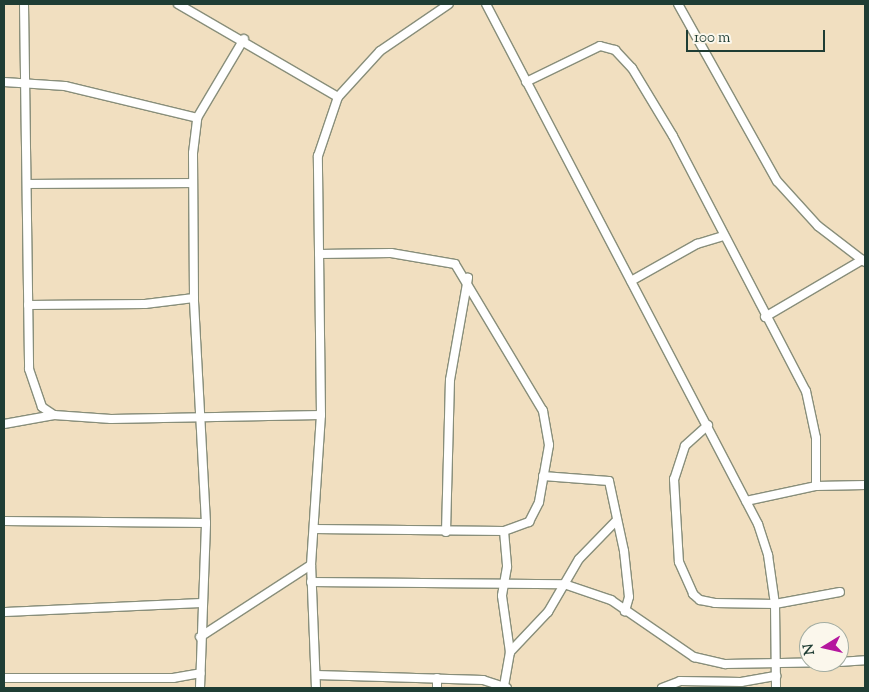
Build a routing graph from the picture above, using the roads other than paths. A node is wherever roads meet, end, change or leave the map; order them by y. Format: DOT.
graph roads {
  1 [pos="24,4"];
  2 [pos="178,4"];
  3 [pos="449,4"];
  4 [pos="486,4"];
  5 [pos="678,4"];
  6 [pos="244,39"];
  7 [pos="4,82"];
  8 [pos="28,82"];
  9 [pos="526,82"];
  10 [pos="338,97"];
  11 [pos="197,118"];
  12 [pos="193,183"];
  13 [pos="28,184"];
  14 [pos="724,236"];
  15 [pos="319,254"];
  16 [pos="863,261"];
  17 [pos="468,278"];
  18 [pos="631,281"];
  19 [pos="194,298"];
  20 [pos="28,305"];
  21 [pos="765,317"];
  22 [pos="54,415"];
  23 [pos="321,415"];
  24 [pos="200,417"];
  25 [pos="4,424"];
  26 [pos="708,426"];
  27 [pos="543,476"];
  28 [pos="865,485"];
  29 [pos="816,486"];
  30 [pos="746,502"];
  31 [pos="4,521"];
  32 [pos="616,521"];
  33 [pos="206,523"];
  34 [pos="314,529"];
  35 [pos="504,530"];
  36 [pos="446,532"];
  37 [pos="311,565"];
  38 [pos="311,582"];
  39 [pos="564,584"];
  40 [pos="503,587"];
  41 [pos="840,592"];
  42 [pos="203,604"];
  43 [pos="775,604"];
  44 [pos="625,611"];
  45 [pos="4,612"];
  46 [pos="200,637"];
  47 [pos="510,652"];
  48 [pos="865,660"];
  49 [pos="849,661"];
  50 [pos="799,664"];
  51 [pos="776,665"];
  52 [pos="201,673"];
  53 [pos="316,675"];
  54 [pos="776,676"];
  55 [pos="4,678"];
  56 [pos="437,678"];
  57 [pos="506,686"];
  58 [pos="200,688"];
  59 [pos="316,688"];
  60 [pos="437,688"];
  61 [pos="662,688"];
  62 [pos="776,688"];
  1 -- 8 [label="street"];
  2 -- 6 [label="street"];
  3 -- 10 [label="street"];
  4 -- 9 [label="street"];
  5 -- 16 [label="street"];
  6 -- 10 [label="street"];
  6 -- 11 [label="street"];
  7 -- 8 [label="street"];
  8 -- 11 [label="street"];
  8 -- 13 [label="street"];
  9 -- 14 [label="street"];
  9 -- 18 [label="street"];
  10 -- 15 [label="street"];
  11 -- 12 [label="street"];
  12 -- 13 [label="street"];
  12 -- 19 [label="street"];
  13 -- 20 [label="street"];
  14 -- 18 [label="street"];
  14 -- 21 [label="street"];
  15 -- 17 [label="street"];
  15 -- 23 [label="street"];
  16 -- 21 [label="street"];
  17 -- 27 [label="street"];
  17 -- 36 [label="street"];
  18 -- 26 [label="street"];
  19 -- 20 [label="street"];
  19 -- 24 [label="street"];
  20 -- 22 [label="street"];
  21 -- 29 [label="street"];
  22 -- 24 [label="street"];
  22 -- 25 [label="street"];
  23 -- 24 [label="street"];
  23 -- 34 [label="street"];
  24 -- 33 [label="street"];
  26 -- 30 [label="street"];
  26 -- 43 [label="street"];
  27 -- 32 [label="street"];
  27 -- 35 [label="street"];
  28 -- 29 [label="street"];
  29 -- 30 [label="street"];
  30 -- 43 [label="street"];
  31 -- 33 [label="street"];
  32 -- 39 [label="street"];
  32 -- 44 [label="street"];
  33 -- 42 [label="street"];
  34 -- 36 [label="street"];
  34 -- 37 [label="street"];
  35 -- 36 [label="street"];
  35 -- 40 [label="street"];
  37 -- 38 [label="street"];
  37 -- 46 [label="street"];
  38 -- 40 [label="street"];
  38 -- 53 [label="street"];
  39 -- 40 [label="street"];
  39 -- 44 [label="street"];
  39 -- 47 [label="street"];
  40 -- 47 [label="street"];
  41 -- 43 [label="street"];
  42 -- 45 [label="street"];
  42 -- 46 [label="street"];
  43 -- 51 [label="street"];
  44 -- 51 [label="street"];
  46 -- 52 [label="street"];
  47 -- 57 [label="street"];
  48 -- 49 [label="street"];
  50 -- 51 [label="street"];
  51 -- 54 [label="street"];
  52 -- 55 [label="street"];
  52 -- 58 [label="street"];
  53 -- 56 [label="street"];
  53 -- 59 [label="street"];
  54 -- 61 [label="street"];
  54 -- 62 [label="street"];
  56 -- 57 [label="street"];
  56 -- 60 [label="street"];
}
